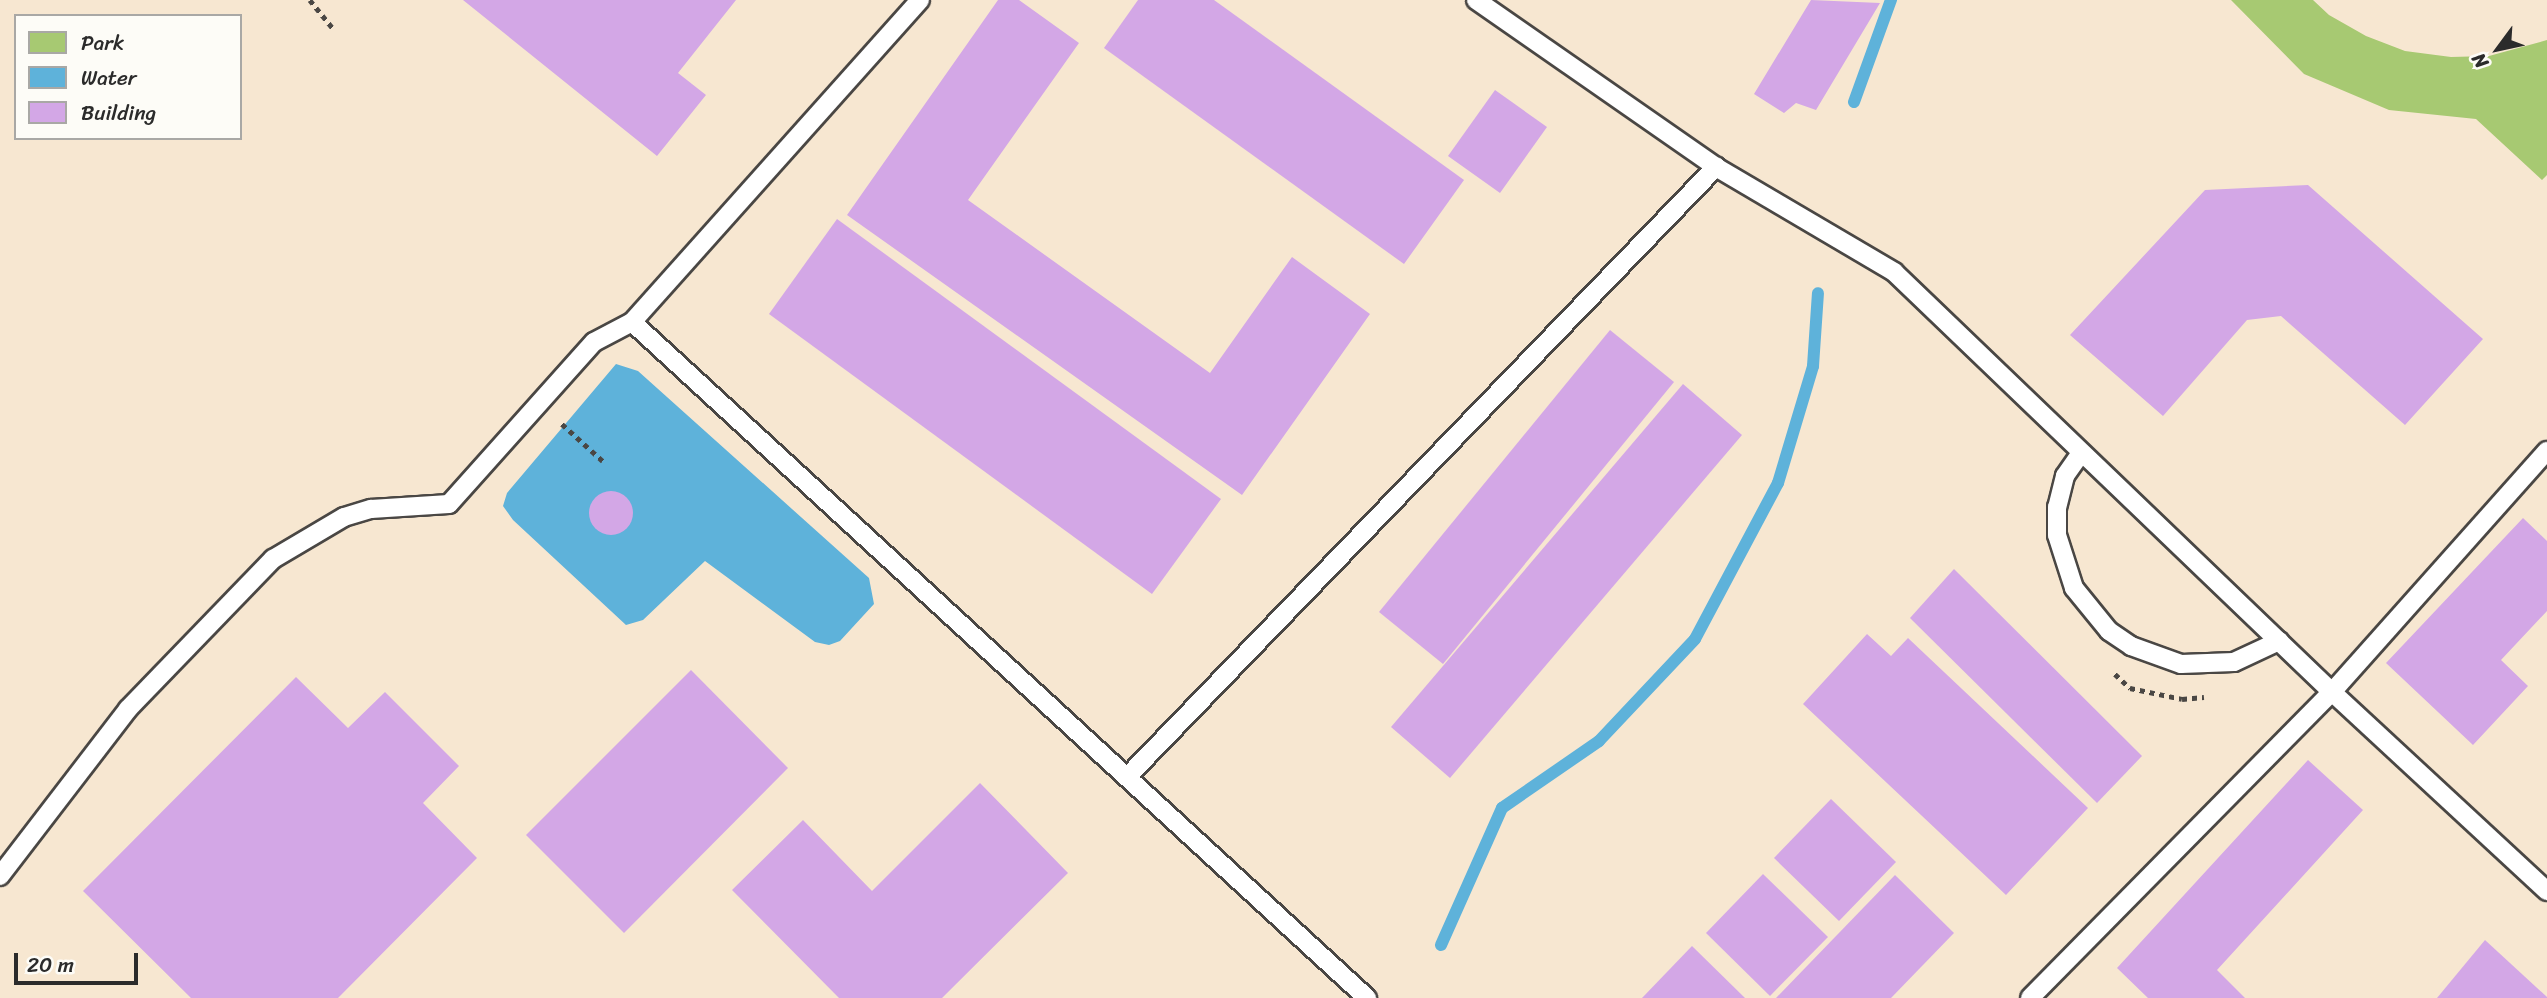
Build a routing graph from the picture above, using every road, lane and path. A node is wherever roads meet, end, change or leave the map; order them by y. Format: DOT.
graph roads {
  1 [pos="310,0"];
  2 [pos="920,0"];
  3 [pos="1476,0"];
  4 [pos="334,30"];
  5 [pos="1716,167"];
  6 [pos="632,322"];
  7 [pos="539,403"];
  8 [pos="2547,451"];
  9 [pos="2081,453"];
  10 [pos="603,461"];
  11 [pos="2279,640"];
  12 [pos="2332,692"];
  13 [pos="1128,776"];
  14 [pos="0,876"];
  15 [pos="2547,891"];
  16 [pos="1367,998"];
  17 [pos="2030,998"];
  1 -- 4 [label="path"];
  2 -- 6 [label="lane"];
  3 -- 5 [label="lane"];
  5 -- 9 [label="lane"];
  5 -- 13 [label="lane"];
  6 -- 7 [label="lane"];
  6 -- 13 [label="lane"];
  7 -- 10 [label="path"];
  7 -- 14 [label="lane"];
  8 -- 12 [label="lane"];
  9 -- 11 [label="lane"];
  9 -- 11 [label="lane"];
  11 -- 12 [label="lane"];
  12 -- 15 [label="lane"];
  12 -- 17 [label="lane"];
  13 -- 16 [label="lane"];
}
